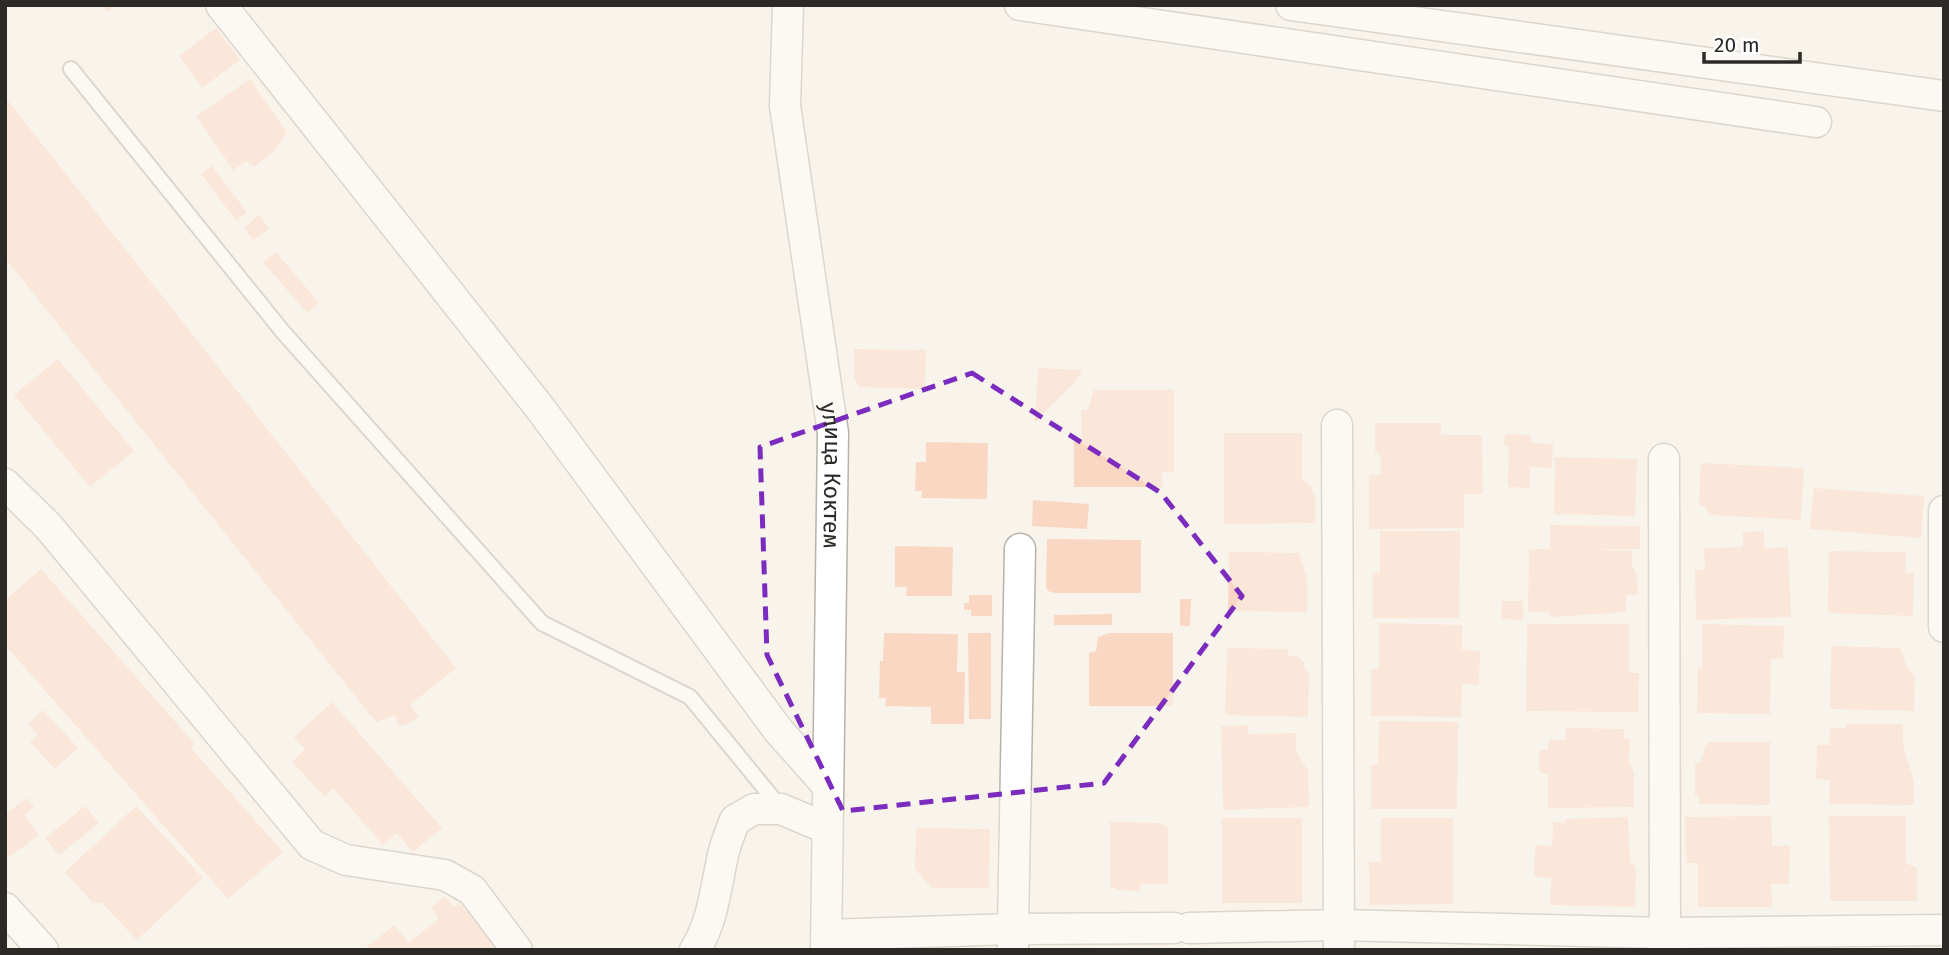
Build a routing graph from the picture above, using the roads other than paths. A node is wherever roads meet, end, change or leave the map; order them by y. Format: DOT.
graph roads {
  1 [pos="221,5"];
  2 [pos="788,5"];
  3 [pos="1020,5"];
  4 [pos="1291,5"];
  5 [pos="71,69"];
  6 [pos="1944,96"];
  7 [pos="1816,122"];
  8 [pos="1337,425"];
  9 [pos="1664,459"];
  10 [pos="5,484"];
  11 [pos="1944,511"];
  12 [pos="1020,550"];
  13 [pos="1944,627"];
  14 [pos="827,785"];
  15 [pos="781,808"];
  16 [pos="826,828"];
  17 [pos="5,908"];
  18 [pos="1944,930"];
  19 [pos="1339,937"];
  20 [pos="1013,940"];
  21 [pos="826,942"];
  22 [pos="1665,942"];
  23 [pos="43,950"];
  24 [pos="517,950"];
  25 [pos="695,950"];
  1 -- 14 [label="street"];
  2 -- 14 [label="street, улица Коктем"];
  3 -- 7 [label="street"];
  4 -- 6 [label="street"];
  5 -- 15 [label="lane"];
  8 -- 19 [label="street"];
  9 -- 22 [label="street"];
  10 -- 24 [label="street"];
  11 -- 13 [label="street"];
  12 -- 20 [label="street"];
  14 -- 16 [label="street, улица Коктем"];
  15 -- 16 [label="street"];
  15 -- 25 [label="street"];
  16 -- 21 [label="street, улица Коктем"];
  17 -- 23 [label="street"];
  18 -- 22 [label="street"];
  19 -- 20 [label="street"];
  19 -- 22 [label="street"];
  20 -- 21 [label="street"];
}
